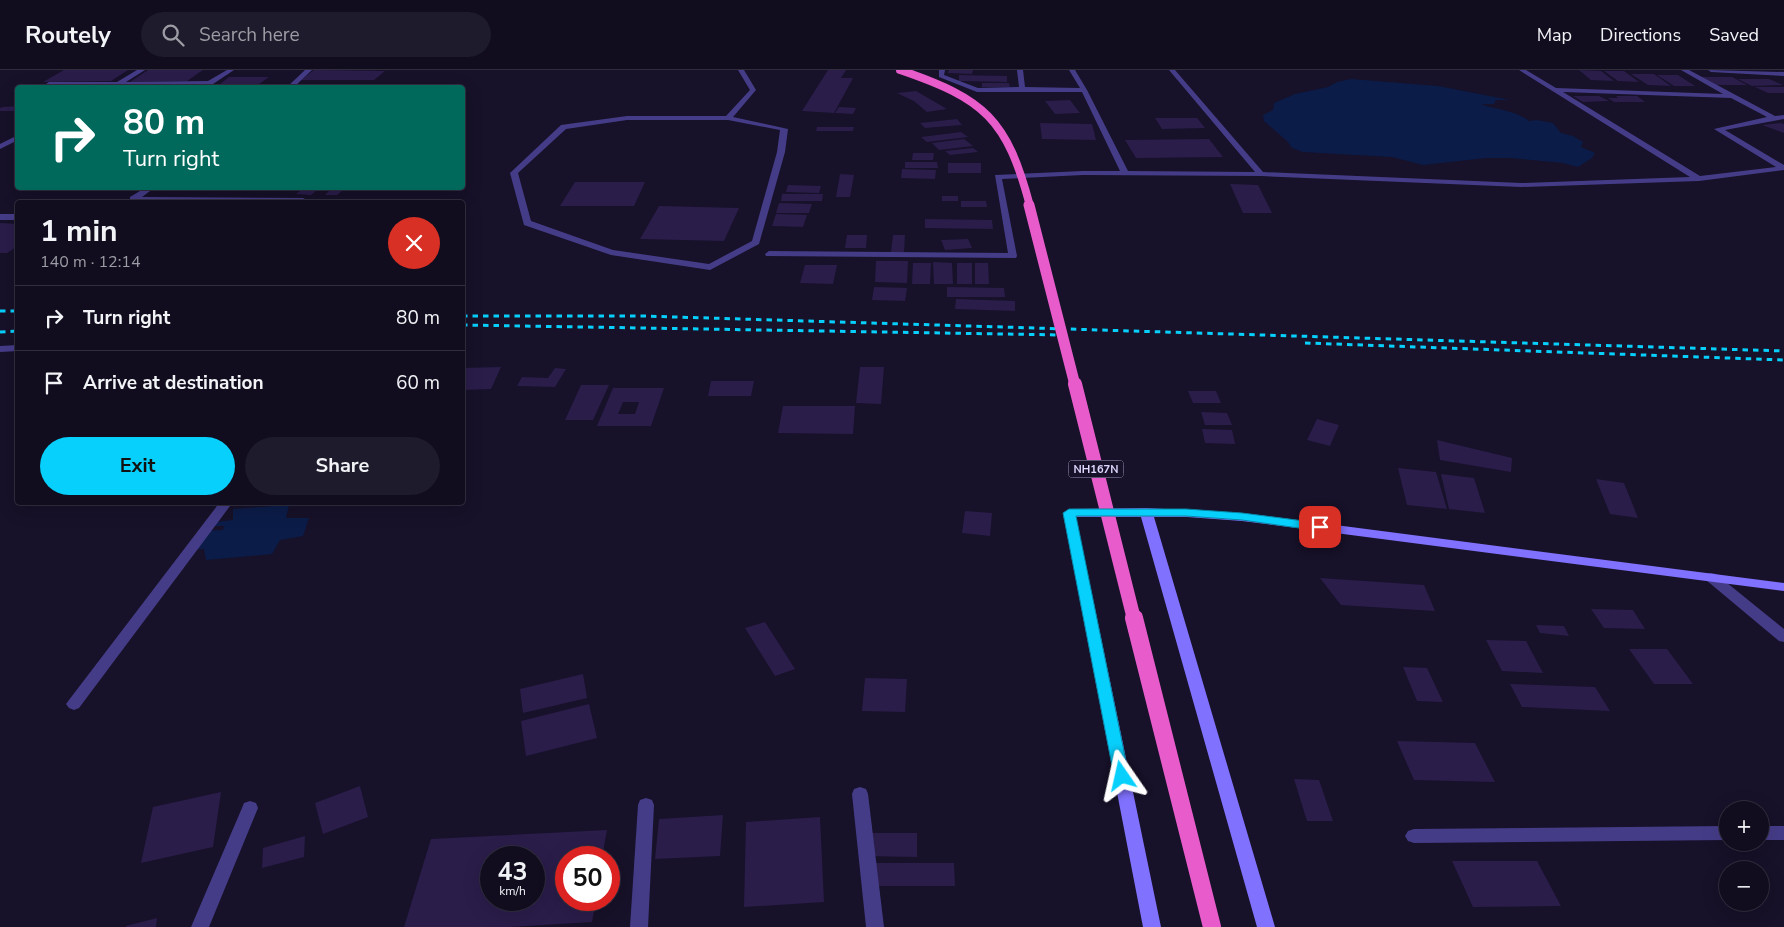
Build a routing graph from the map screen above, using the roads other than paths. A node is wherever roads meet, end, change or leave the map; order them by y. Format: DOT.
graph roads {
  1 [pos="142,70"];
  2 [pos="231,70"];
  3 [pos="309,70"];
  4 [pos="741,70"];
  5 [pos="900,70"];
  6 [pos="942,70"];
  7 [pos="1020,70"];
  8 [pos="1072,70"];
  9 [pos="1172,70"];
  10 [pos="1522,70"];
  11 [pos="1684,70"];
  12 [pos="1711,70"];
  13 [pos="1782,74"];
  14 [pos="118,83"];
  15 [pos="211,83"];
  16 [pos="49,84"];
  17 [pos="114,85"];
  18 [pos="208,85"];
  19 [pos="292,85"];
  20 [pos="1022,89"];
  21 [pos="1084,90"];
  22 [pos="1555,90"];
  23 [pos="1733,96"];
  24 [pos="1784,117"];
  25 [pos="728,118"];
  26 [pos="1774,118"];
  27 [pos="15,139"];
  28 [pos="15,145"];
  29 [pos="2,146"];
  30 [pos="1784,168"];
  31 [pos="1125,173"];
  32 [pos="1261,174"];
  33 [pos="1699,179"];
  34 [pos="147,190"];
  35 [pos="132,200"];
  36 [pos="0,217"];
  37 [pos="15,217"];
  38 [pos="769,254"];
  39 [pos="0,348"];
  40 [pos="15,348"];
  41 [pos="225,505"];
  42 [pos="1146,512"];
  43 [pos="1711,577"];
  44 [pos="1784,587"];
  45 [pos="1784,637"];
  46 [pos="74,704"];
  47 [pos="860,794"];
  48 [pos="646,805"];
  49 [pos="250,808"];
  50 [pos="1784,832"];
  51 [pos="1719,833"];
  52 [pos="1769,833"];
  53 [pos="1414,836"];
  54 [pos="200,927"];
  55 [pos="639,927"];
  56 [pos="875,927"];
  57 [pos="1152,927"];
  58 [pos="1212,927"];
  59 [pos="1266,927"];
  1 -- 14 [label="street"];
  2 -- 15 [label="street"];
  3 -- 19 [label="street"];
  4 -- 25 [label="street"];
  5 -- 58 [label="highway, NH167N, bridge"];
  6 -- 20 [label="street"];
  7 -- 20 [label="street"];
  8 -- 21 [label="street"];
  9 -- 32 [label="street"];
  10 -- 22 [label="street"];
  11 -- 23 [label="street"];
  12 -- 13 [label="street"];
  14 -- 15 [label="street"];
  14 -- 16 [label="street"];
  14 -- 17 [label="street"];
  15 -- 18 [label="street"];
  20 -- 21 [label="street"];
  21 -- 31 [label="street"];
  22 -- 23 [label="street"];
  22 -- 33 [label="street"];
  23 -- 26 [label="street"];
  24 -- 26 [label="street"];
  25 -- 25 [label="street"];
  26 -- 30 [label="street"];
  27 -- 29 [label="street"];
  28 -- 29 [label="street"];
  30 -- 33 [label="street"];
  31 -- 32 [label="street"];
  31 -- 38 [label="street"];
  32 -- 33 [label="street"];
  34 -- 35 [label="street"];
  36 -- 37 [label="street"];
  39 -- 40 [label="street"];
  41 -- 46 [label="street"];
  42 -- 43 [label="main road"];
  42 -- 57 [label="main road"];
  42 -- 59 [label="main road"];
  43 -- 44 [label="main road"];
  43 -- 45 [label="street"];
  47 -- 56 [label="street"];
  48 -- 55 [label="street"];
  49 -- 54 [label="street"];
  50 -- 52 [label="street"];
  51 -- 53 [label="street"];
}
